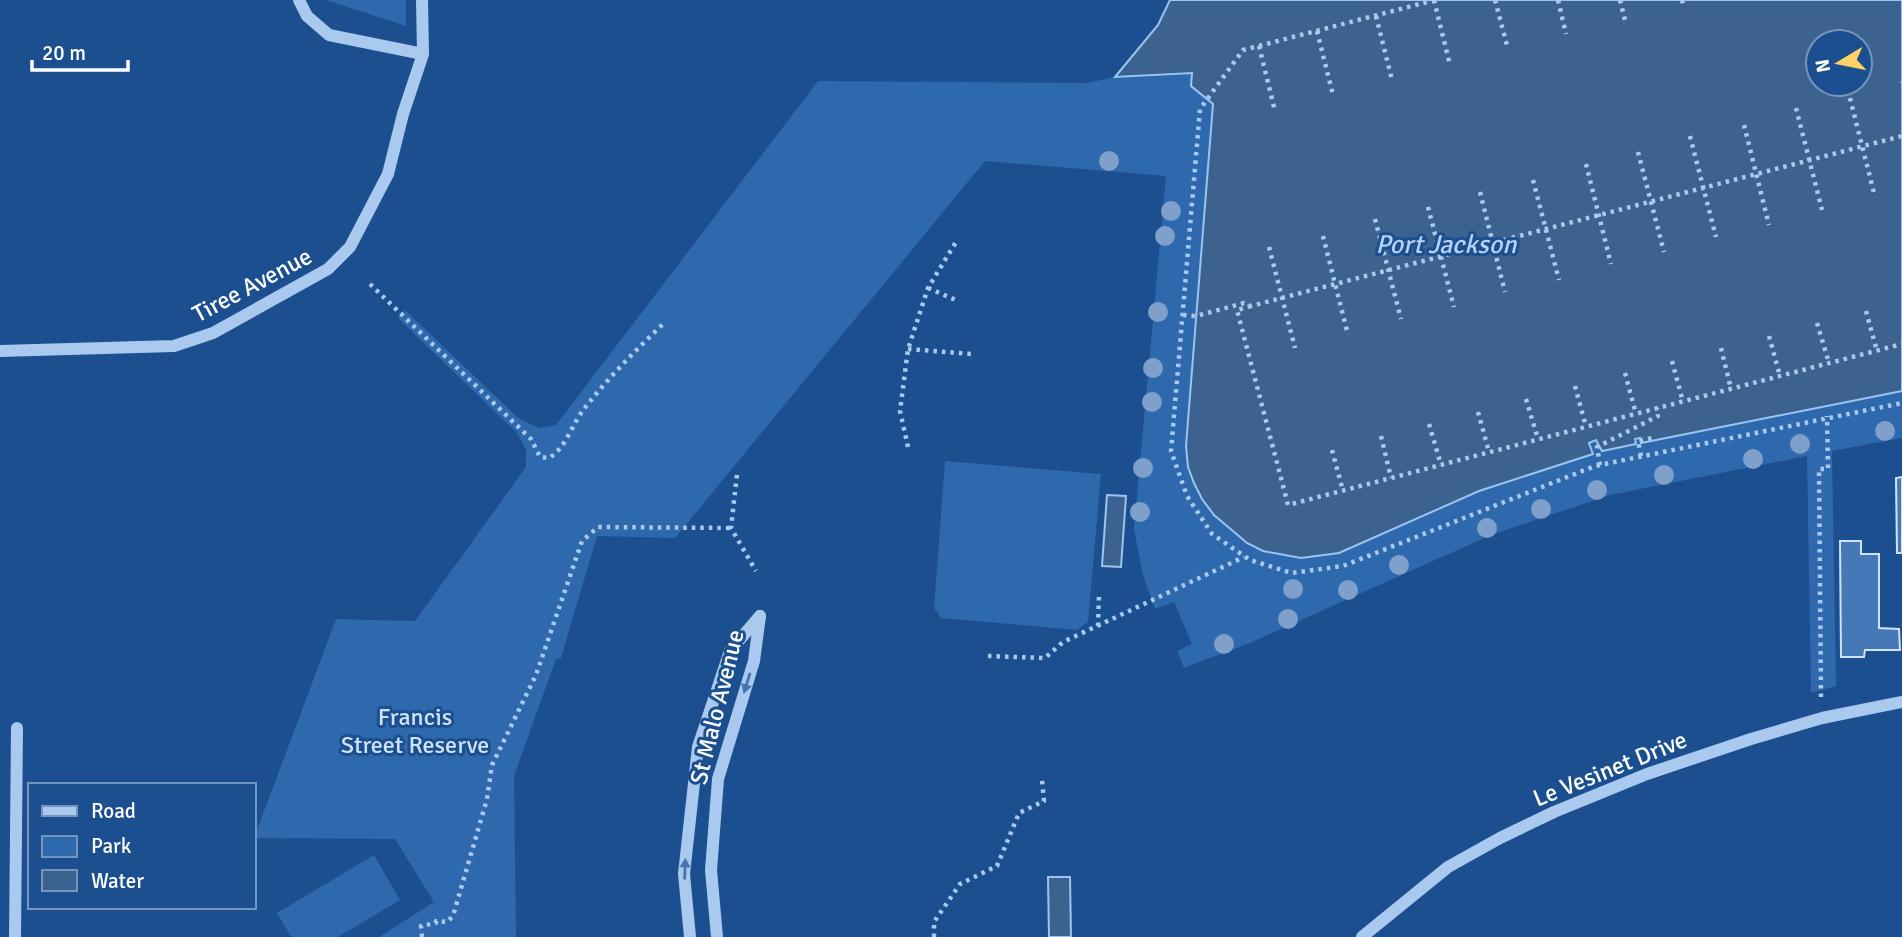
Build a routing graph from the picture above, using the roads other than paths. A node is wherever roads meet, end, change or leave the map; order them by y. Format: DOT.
graph roads {
  1 [pos="299,0"];
  2 [pos="422,0"];
  3 [pos="423,54"];
  4 [pos="0,351"];
  5 [pos="1902,702"];
  6 [pos="17,728"];
  7 [pos="15,937"];
  8 [pos="690,937"];
  9 [pos="717,937"];
  10 [pos="1362,937"];
  1 -- 3 [label="street"];
  2 -- 3 [label="street, Tiree Avenue"];
  3 -- 4 [label="street, Tiree Avenue"];
  5 -- 10 [label="street, Le Vesinet Drive"];
  6 -- 7 [label="street"];
  8 -- 9 [label="street, St Malo Avenue, one-way"];
}
